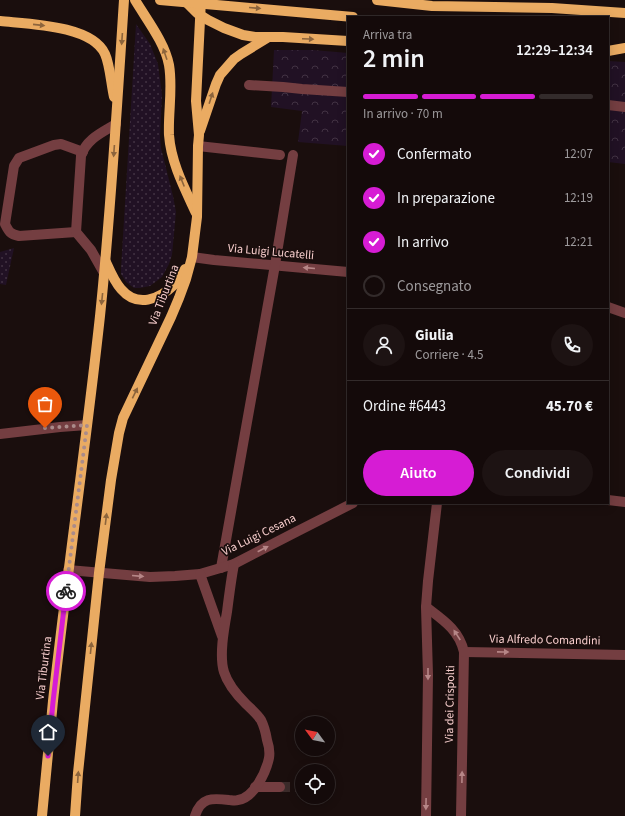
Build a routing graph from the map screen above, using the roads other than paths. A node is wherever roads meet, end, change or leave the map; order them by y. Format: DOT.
graph roads {
  1 [pos="124,0"];
  2 [pos="135,0"];
  3 [pos="160,0"];
  4 [pos="184,0"];
  5 [pos="201,0"];
  6 [pos="377,0"];
  7 [pos="499,0"];
  8 [pos="552,8"];
  9 [pos="625,13"];
  10 [pos="200,16"];
  11 [pos="347,16"];
  12 [pos="0,21"];
  13 [pos="269,38"];
  14 [pos="347,41"];
  15 [pos="609,44"];
  16 [pos="625,47"];
  17 [pos="609,51"];
  18 [pos="249,85"];
  19 [pos="347,92"];
  20 [pos="609,105"];
  21 [pos="625,107"];
  22 [pos="116,112"];
  23 [pos="116,124"];
  24 [pos="199,135"];
  25 [pos="198,146"];
  26 [pos="83,152"];
  27 [pos="280,154"];
  28 [pos="293,155"];
  29 [pos="197,217"];
  30 [pos="76,232"];
  31 [pos="192,257"];
  32 [pos="106,260"];
  33 [pos="275,265"];
  34 [pos="347,272"];
  35 [pos="104,273"];
  36 [pos="609,307"];
  37 [pos="625,314"];
  38 [pos="87,425"];
  39 [pos="0,434"];
  40 [pos="609,500"];
  41 [pos="625,502"];
  42 [pos="351,504"];
  43 [pos="437,504"];
  44 [pos="234,564"];
  45 [pos="221,568"];
  46 [pos="68,570"];
  47 [pos="99,573"];
  48 [pos="200,574"];
  49 [pos="426,607"];
  50 [pos="223,638"];
  51 [pos="464,652"];
  52 [pos="625,655"];
  53 [pos="255,787"];
  54 [pos="280,787"];
  55 [pos="42,816"];
  56 [pos="76,816"];
  57 [pos="195,816"];
  58 [pos="426,816"];
  59 [pos="461,816"];
  1 -- 22 [label="main road, Via Tiburtina, one-way"];
  29 -- 2 [label="main road, one-way"];
  3 -- 11 [label="main road, one-way, bridge"];
  4 -- 10 [label="main road"];
  5 -- 10 [label="main road, Via Tiburtina"];
  6 -- 8 [label="main road"];
  7 -- 8 [label="main road"];
  8 -- 9 [label="main road"];
  10 -- 13 [label="main road"];
  10 -- 24 [label="main road, Via Tiburtina"];
  12 -- 22 [label="main road, one-way"];
  13 -- 14 [label="main road, one-way"];
  24 -- 13 [label="main road, one-way"];
  15 -- 16 [label="main road"];
  16 -- 17 [label="main road"];
  18 -- 19 [label="street"];
  20 -- 21 [label="street"];
  22 -- 23 [label="main road, Via Tiburtina"];
  23 -- 26 [label="street"];
  23 -- 32 [label="main road, Via Tiburtina, one-way"];
  24 -- 25 [label="main road, Via Tiburtina"];
  25 -- 27 [label="street"];
  25 -- 29 [label="main road, Via Tiburtina"];
  26 -- 30 [label="street"];
  26 -- 30 [label="street"];
  28 -- 33 [label="street"];
  29 -- 31 [label="main road, Via Tiburtina"];
  30 -- 35 [label="street"];
  31 -- 32 [label="main road"];
  31 -- 33 [label="street, Via Luigi Lucatelli"];
  47 -- 31 [label="main road, Via Tiburtina, one-way"];
  32 -- 35 [label="main road, Via Tiburtina"];
  34 -- 33 [label="street, Via Luigi Lucatelli, one-way"];
  33 -- 45 [label="street"];
  35 -- 38 [label="main road, Via Tiburtina, one-way"];
  36 -- 37 [label="street"];
  38 -- 39 [label="street"];
  38 -- 46 [label="main road, Via Tiburtina"];
  40 -- 41 [label="street"];
  44 -- 42 [label="street, Via Luigi Cesana, one-way"];
  43 -- 49 [label="street, Via dei Crispolti"];
  44 -- 45 [label="street, Via Luigi Cesana"];
  44 -- 50 [label="street"];
  45 -- 48 [label="street, Via Luigi Cesana"];
  46 -- 47 [label="street"];
  46 -- 55 [label="main road, Via Tiburtina"];
  47 -- 48 [label="street, Via Luigi Cesana, one-way"];
  56 -- 47 [label="main road, Via Tiburtina, one-way"];
  48 -- 50 [label="street"];
  51 -- 49 [label="street, Via dei Crispolti, one-way"];
  49 -- 58 [label="street, Via dei Crispolti, one-way"];
  50 -- 53 [label="street"];
  51 -- 52 [label="street, Via Alfredo Comandini, one-way"];
  59 -- 51 [label="street, Via dei Crispolti, one-way"];
  53 -- 54 [label="street"];
  53 -- 57 [label="street"];
}
